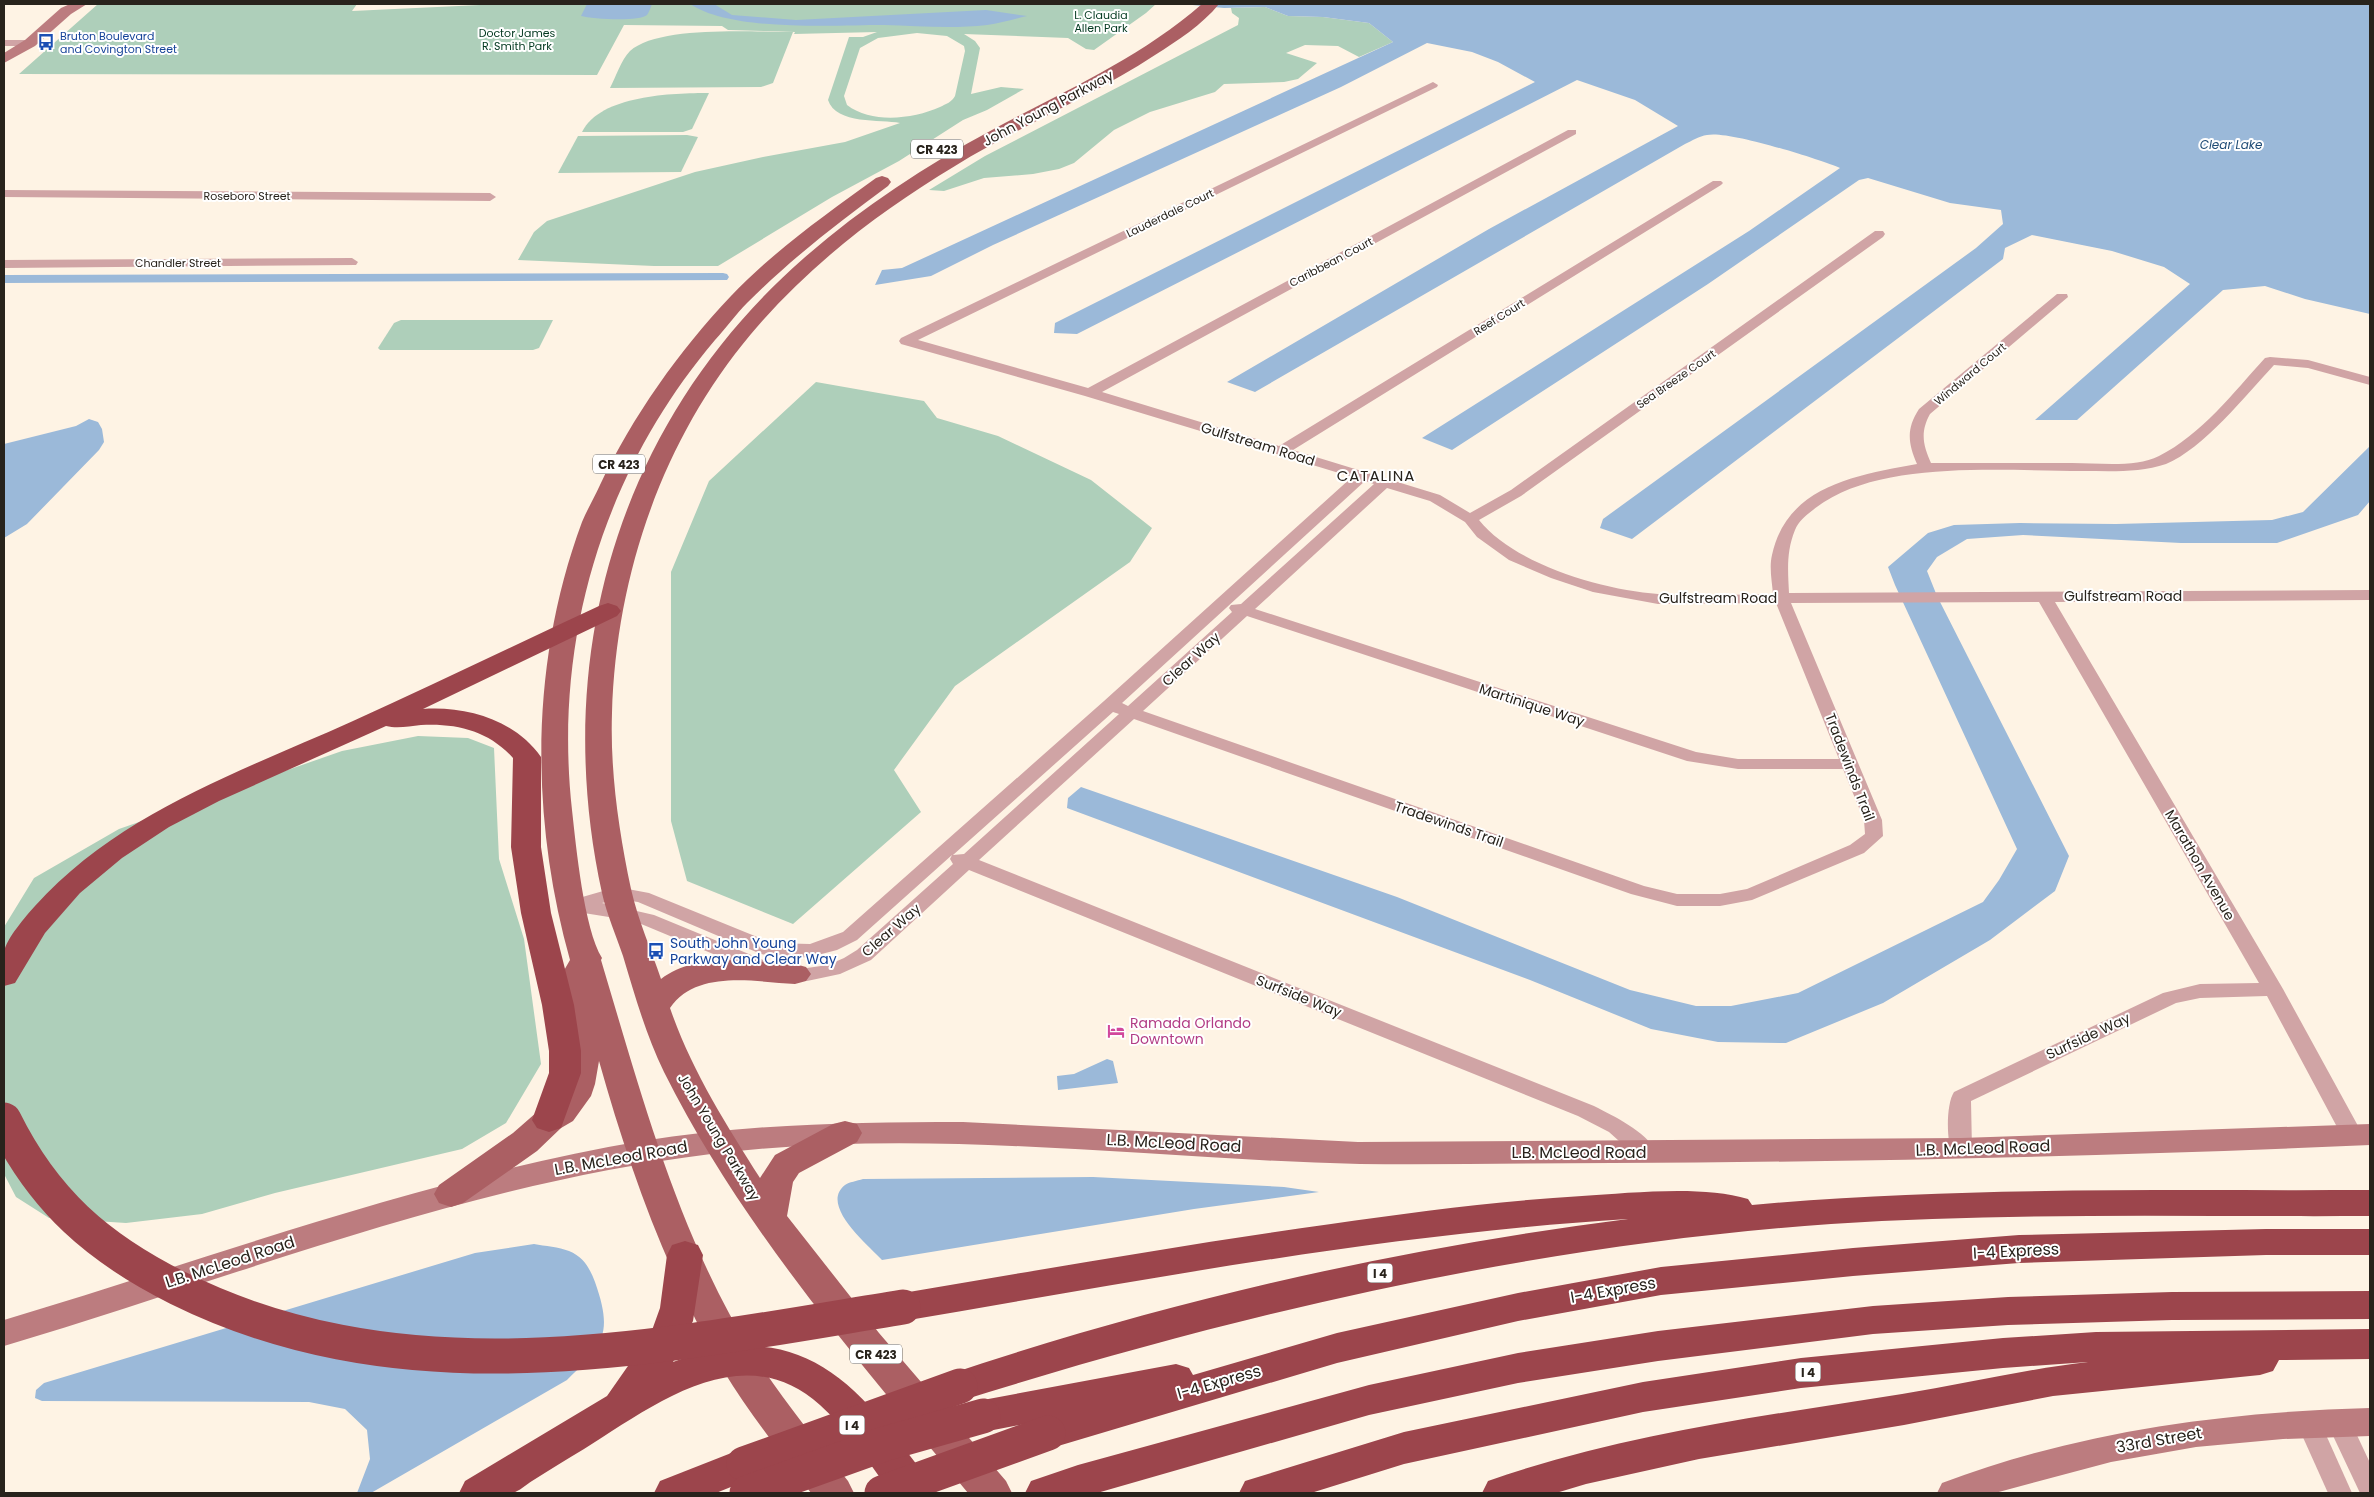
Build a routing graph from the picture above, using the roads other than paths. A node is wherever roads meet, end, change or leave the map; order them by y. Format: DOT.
graph roads {
  1 [pos="80,4"];
  2 [pos="67,7"];
  3 [pos="1205,9"];
  4 [pos="1176,12"];
  5 [pos="4,43"];
  6 [pos="30,43"];
  7 [pos="4,59"];
  8 [pos="4,74"];
  9 [pos="1433,85"];
  10 [pos="1572,132"];
  11 [pos="939,148"];
  12 [pos="899,171"];
  13 [pos="1717,183"];
  14 [pos="4,193"];
  15 [pos="490,198"];
  16 [pos="1879,234"];
  17 [pos="352,262"];
  18 [pos="4,264"];
  19 [pos="2062,297"];
  20 [pos="906,340"];
  21 [pos="2370,381"];
  22 [pos="1090,393"];
  23 [pos="1281,451"];
  24 [pos="1926,466"];
  25 [pos="1362,476"];
  26 [pos="1385,482"];
  27 [pos="1470,519"];
  28 [pos="2370,595"];
  29 [pos="1781,597"];
  30 [pos="2044,597"];
  31 [pos="1223,602"];
  32 [pos="608,611"];
  33 [pos="1244,611"];
  34 [pos="563,633"];
  35 [pos="1110,705"];
  36 [pos="1131,713"];
  37 [pos="361,727"];
  38 [pos="1850,764"];
  39 [pos="945,853"];
  40 [pos="968,862"];
  41 [pos="620,903"];
  42 [pos="572,906"];
  43 [pos="587,958"];
  44 [pos="795,974"];
  45 [pos="4,976"];
  46 [pos="2273,989"];
  47 [pos="654,1008"];
  48 [pos="4,1120"];
  49 [pos="549,1120"];
  50 [pos="845,1133"];
  51 [pos="2361,1135"];
  52 [pos="719,1142"];
  53 [pos="1961,1149"];
  54 [pos="643,1152"];
  55 [pos="1646,1152"];
  56 [pos="451,1194"];
  57 [pos="2370,1204"];
  58 [pos="1810,1213"];
  59 [pos="768,1217"];
  60 [pos="2370,1242"];
  61 [pos="685,1255"];
  62 [pos="2370,1305"];
  63 [pos="4,1332"];
  64 [pos="2370,1344"];
  65 [pos="1337,1348"];
  66 [pos="2370,1352"];
  67 [pos="738,1360"];
  68 [pos="604,1416"];
  69 [pos="2340,1423"];
  70 [pos="745,1479"];
  71 [pos="1062,1487"];
  72 [pos="2370,1489"];
  73 [pos="479,1493"];
  74 [pos="674,1493"];
  75 [pos="834,1493"];
  76 [pos="882,1493"];
  77 [pos="914,1493"];
  78 [pos="992,1493"];
  79 [pos="1258,1493"];
  80 [pos="1502,1493"];
  81 [pos="1954,1493"];
  82 [pos="2340,1493"];
  1 -- 2 [label="street"];
  2 -- 6 [label="street"];
  3 -- 32 [label="main road, John Young Parkway / CR 423"];
  4 -- 11 [label="main road, John Young Parkway / CR 423"];
  5 -- 6 [label="street"];
  6 -- 7 [label="street"];
  6 -- 8 [label="street"];
  9 -- 20 [label="street, Lauderdale Court"];
  10 -- 22 [label="street, Caribbean Court"];
  12 -- 34 [label="main road, CR 423"];
  13 -- 23 [label="street, Reef Court"];
  14 -- 15 [label="street, Roseboro Street"];
  16 -- 27 [label="street, Sea Breeze Court"];
  17 -- 18 [label="street, Chandler Street"];
  19 -- 24 [label="street, Windward Court"];
  20 -- 22 [label="street, Gulfstream Road"];
  21 -- 24 [label="street, Tradewinds Trail"];
  22 -- 23 [label="street, Gulfstream Road"];
  23 -- 25 [label="street, Gulfstream Road"];
  24 -- 29 [label="street, Tradewinds Trail"];
  25 -- 26 [label="street, Gulfstream Road"];
  25 -- 31 [label="street, Clear Way"];
  26 -- 27 [label="street, Gulfstream Road"];
  26 -- 33 [label="street, Clear Way"];
  27 -- 29 [label="street, Gulfstream Road"];
  28 -- 30 [label="street, Gulfstream Road"];
  29 -- 30 [label="street, Gulfstream Road"];
  29 -- 38 [label="street, Tradewinds Trail"];
  30 -- 46 [label="street, Marathon Avenue"];
  31 -- 33 [label="street, Martinique Way"];
  31 -- 35 [label="street, Clear Way"];
  32 -- 34 [label="highway"];
  32 -- 41 [label="main road, John Young Parkway / CR 423"];
  33 -- 36 [label="street, Clear Way"];
  33 -- 38 [label="street, Martinique Way"];
  34 -- 37 [label="highway"];
  34 -- 42 [label="main road, CR 423"];
  35 -- 36 [label="street, Tradewinds Trail"];
  35 -- 39 [label="street, Clear Way"];
  36 -- 38 [label="street, Tradewinds Trail"];
  36 -- 40 [label="street, Clear Way"];
  37 -- 45 [label="highway"];
  37 -- 49 [label="highway"];
  39 -- 40 [label="street, Surfside Way"];
  39 -- 41 [label="street, Clear Way"];
  40 -- 44 [label="street, Clear Way"];
  40 -- 55 [label="street, Surfside Way"];
  41 -- 42 [label="street, Clear Way"];
  41 -- 44 [label="street, Clear Way"];
  41 -- 47 [label="main road, John Young Parkway / CR 423"];
  42 -- 43 [label="main road, CR 423"];
  43 -- 49 [label="main road"];
  43 -- 54 [label="main road, CR 423"];
  44 -- 47 [label="main road"];
  46 -- 51 [label="street, Marathon Avenue"];
  46 -- 53 [label="street, Surfside Way"];
  47 -- 52 [label="main road, John Young Parkway / CR 423"];
  48 -- 58 [label="highway, bridge"];
  49 -- 56 [label="main road"];
  50 -- 52 [label="street, L.B. McLeod Road"];
  50 -- 55 [label="street, L.B. McLeod Road"];
  50 -- 59 [label="main road"];
  51 -- 53 [label="street, L.B. McLeod Road"];
  52 -- 54 [label="street, L.B. McLeod Road"];
  52 -- 59 [label="main road, John Young Parkway / CR 423"];
  53 -- 55 [label="street, L.B. McLeod Road"];
  54 -- 56 [label="street, L.B. McLeod Road"];
  54 -- 61 [label="main road, CR 423"];
  56 -- 63 [label="street, L.B. McLeod Road"];
  57 -- 58 [label="highway, I 4"];
  58 -- 70 [label="highway, I 4, bridge"];
  59 -- 78 [label="main road, John Young Parkway / CR 423"];
  60 -- 65 [label="highway, I-4 Express"];
  61 -- 67 [label="main road, CR 423"];
  61 -- 68 [label="highway"];
  62 -- 71 [label="highway"];
  64 -- 79 [label="highway, I 4"];
  65 -- 70 [label="highway, bridge"];
  65 -- 76 [label="highway, I-4 Express, bridge"];
  66 -- 80 [label="highway"];
  67 -- 68 [label="highway"];
  67 -- 75 [label="main road, CR 423"];
  67 -- 77 [label="highway"];
  68 -- 73 [label="highway"];
  69 -- 72 [label="street"];
  69 -- 81 [label="street, 33rd Street"];
  69 -- 82 [label="street"];
  70 -- 74 [label="highway, I 4"];
}
